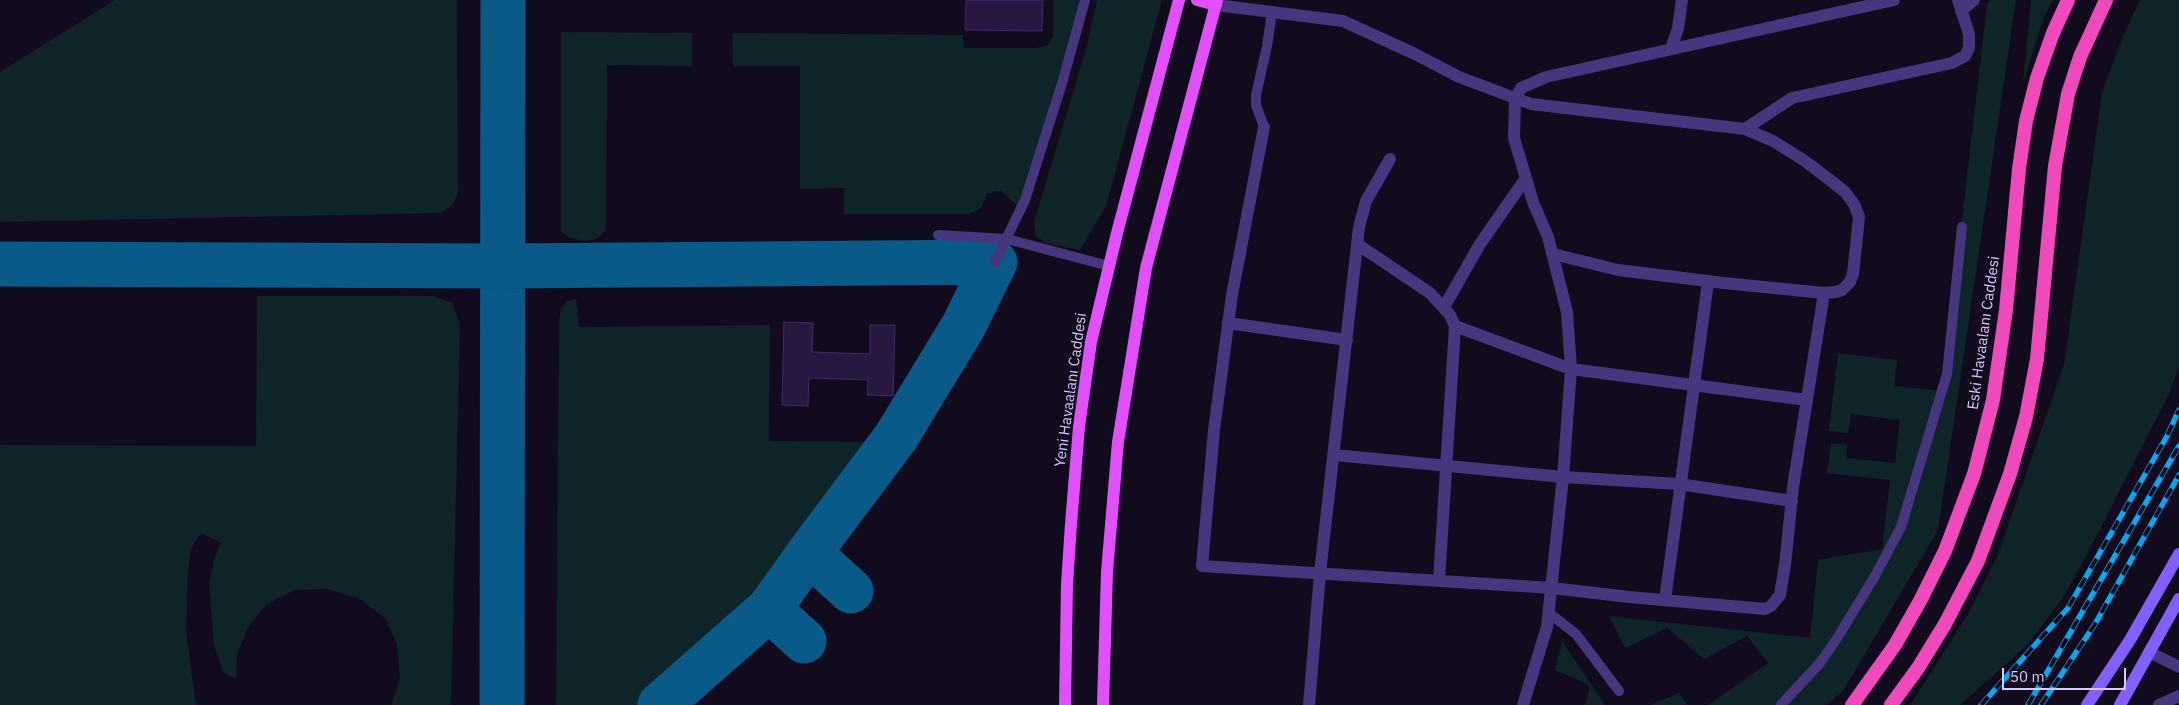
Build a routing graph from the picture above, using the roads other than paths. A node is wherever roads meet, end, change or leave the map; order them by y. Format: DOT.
graph roads {
  1 [pos="1085,0"];
  2 [pos="1179,0"];
  3 [pos="1197,0"];
  4 [pos="1682,0"];
  5 [pos="1894,0"];
  6 [pos="1974,0"];
  7 [pos="2068,0"];
  8 [pos="2106,0"];
  9 [pos="1216,2"];
  10 [pos="1960,5"];
  11 [pos="1272,12"];
  12 [pos="1670,49"];
  13 [pos="1515,99"];
  14 [pos="1264,127"];
  15 [pos="1746,129"];
  16 [pos="1390,159"];
  17 [pos="1526,178"];
  18 [pos="1962,227"];
  19 [pos="938,236"];
  20 [pos="1007,239"];
  21 [pos="1357,244"];
  22 [pos="1552,254"];
  23 [pos="995,262"];
  24 [pos="1109,266"];
  25 [pos="1708,282"];
  26 [pos="1824,292"];
  27 [pos="1444,307"];
  28 [pos="1228,323"];
  29 [pos="1454,326"];
  30 [pos="1347,340"];
  31 [pos="1571,369"];
  32 [pos="1694,385"];
  33 [pos="1807,400"];
  34 [pos="1334,455"];
  35 [pos="1446,466"];
  36 [pos="1563,477"];
  37 [pos="1680,484"];
  38 [pos="1792,501"];
  39 [pos="2179,554"];
  40 [pos="1320,573"];
  41 [pos="1439,581"];
  42 [pos="1552,588"];
  43 [pos="2179,599"];
  44 [pos="1664,600"];
  45 [pos="1549,613"];
  46 [pos="2130,640"];
  47 [pos="2149,652"];
  48 [pos="2179,667"];
  49 [pos="1618,691"];
  50 [pos="2179,696"];
  51 [pos="1065,705"];
  52 [pos="1103,705"];
  53 [pos="1309,705"];
  54 [pos="1523,705"];
  55 [pos="1781,705"];
  56 [pos="1852,705"];
  57 [pos="1891,705"];
  58 [pos="2087,705"];
  59 [pos="2120,705"];
  60 [pos="2159,705"];
  1 -- 20 [label="lane"];
  2 -- 24 [label="main road, Yeni Havaalanı Caddesi"];
  3 -- 9 [label="main road"];
  4 -- 12 [label="street"];
  5 -- 12 [label="street"];
  6 -- 10 [label="street"];
  7 -- 56 [label="highway, Eski Havaalanı Caddesi"];
  8 -- 57 [label="highway"];
  9 -- 11 [label="street"];
  9 -- 52 [label="main road"];
  10 -- 15 [label="street"];
  11 -- 13 [label="street"];
  11 -- 14 [label="lane"];
  12 -- 13 [label="street"];
  13 -- 15 [label="street"];
  13 -- 17 [label="street"];
  14 -- 28 [label="street"];
  15 -- 26 [label="street"];
  16 -- 21 [label="street"];
  17 -- 22 [label="street"];
  17 -- 27 [label="street"];
  18 -- 55 [label="lane"];
  19 -- 20 [label="lane"];
  20 -- 23 [label="lane"];
  20 -- 24 [label="lane"];
  21 -- 27 [label="street"];
  21 -- 30 [label="street"];
  22 -- 25 [label="street"];
  22 -- 31 [label="street"];
  24 -- 51 [label="main road, Yeni Havaalanı Caddesi"];
  25 -- 26 [label="street"];
  25 -- 32 [label="street"];
  26 -- 33 [label="street"];
  27 -- 29 [label="street"];
  28 -- 30 [label="street"];
  28 -- 40 [label="street"];
  29 -- 31 [label="street"];
  29 -- 35 [label="street"];
  30 -- 34 [label="street"];
  31 -- 32 [label="street"];
  31 -- 36 [label="street"];
  32 -- 33 [label="street"];
  32 -- 37 [label="street"];
  33 -- 38 [label="street"];
  34 -- 35 [label="street"];
  34 -- 40 [label="street"];
  35 -- 36 [label="street"];
  35 -- 41 [label="street"];
  36 -- 37 [label="street"];
  36 -- 42 [label="street"];
  37 -- 38 [label="street"];
  37 -- 44 [label="street"];
  38 -- 44 [label="street"];
  39 -- 46 [label="main road"];
  40 -- 41 [label="street"];
  40 -- 53 [label="street"];
  41 -- 42 [label="street"];
  42 -- 44 [label="street"];
  42 -- 45 [label="street"];
  43 -- 47 [label="main road"];
  45 -- 49 [label="lane"];
  45 -- 54 [label="street"];
  46 -- 47 [label="main road"];
  46 -- 58 [label="main road"];
  47 -- 48 [label="street"];
  47 -- 59 [label="main road"];
  50 -- 60 [label="street"];
}
